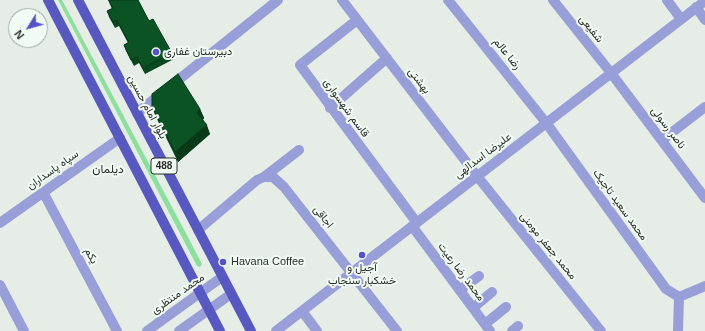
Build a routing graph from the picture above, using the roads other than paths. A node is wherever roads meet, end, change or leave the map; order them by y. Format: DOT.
graph roads {
  1 [pos="48,0"];
  2 [pos="78,0"];
  3 [pos="278,0"];
  4 [pos="342,0"];
  5 [pos="448,0"];
  6 [pos="553,0"];
  7 [pos="667,0"];
  8 [pos="705,0"];
  9 [pos="696,8"];
  10 [pos="681,19"];
  11 [pos="357,20"];
  12 [pos="705,20"];
  13 [pos="387,58"];
  14 [pos="611,73"];
  15 [pos="705,106"];
  16 [pos="330,108"];
  17 [pos="137,113"];
  18 [pos="546,124"];
  19 [pos="120,138"];
  20 [pos="662,140"];
  21 [pos="299,150"];
  22 [pos="477,176"];
  23 [pos="269,177"];
  24 [pos="43,192"];
  25 [pos="705,198"];
  26 [pos="0,222"];
  27 [pos="414,225"];
  28 [pos="198,230"];
  29 [pos="352,274"];
  30 [pos="479,276"];
  31 [pos="222,277"];
  32 [pos="0,285"];
  33 [pos="705,286"];
  34 [pos="460,290"];
  35 [pos="492,292"];
  36 [pos="200,293"];
  37 [pos="231,294"];
  38 [pos="679,296"];
  39 [pos="506,307"];
  40 [pos="473,308"];
  41 [pos="209,309"];
  42 [pos="302,311"];
  43 [pos="162,327"];
  44 [pos="487,328"];
  45 [pos="24,331"];
  46 [pos="117,331"];
  47 [pos="147,331"];
  48 [pos="179,331"];
  49 [pos="220,331"];
  50 [pos="251,331"];
  51 [pos="276,331"];
  52 [pos="317,331"];
  53 [pos="397,331"];
  54 [pos="601,331"];
  55 [pos="678,331"];
  1 -- 19 [label="main road, 488"];
  2 -- 17 [label="main road, بلوار امام حسین / 488"];
  3 -- 17 [label="street"];
  4 -- 11 [label="street, بهشتی"];
  5 -- 18 [label="street, رضا عالم"];
  6 -- 14 [label="street, شفیعی"];
  7 -- 10 [label="street"];
  8 -- 9 [label="street, علیرضا اسدالهی"];
  9 -- 10 [label="street, علیرضا اسدالهی"];
  9 -- 12 [label="street"];
  10 -- 14 [label="street, علیرضا اسدالهی"];
  11 -- 13 [label="street, بهشتی"];
  11 -- 16 [label="street, قاسم شهسواری"];
  13 -- 16 [label="street"];
  13 -- 22 [label="street, بهشتی"];
  14 -- 18 [label="street, علیرضا اسدالهی"];
  14 -- 20 [label="street, ناصر رسولی"];
  15 -- 20 [label="street"];
  16 -- 27 [label="street, قاسم شهسواری"];
  17 -- 28 [label="main road, بلوار امام حسین / 488"];
  18 -- 22 [label="street, علیرضا اسدالهی"];
  18 -- 38 [label="street, محمد سعید تاجیک"];
  19 -- 24 [label="street, سپاه پاسداران"];
  19 -- 36 [label="main road, 488"];
  20 -- 25 [label="street, ناصر رسولی"];
  21 -- 23 [label="street"];
  22 -- 27 [label="street, علیرضا اسدالهی"];
  22 -- 54 [label="street, محمد جعفر مومنی"];
  23 -- 28 [label="street"];
  23 -- 29 [label="street, اجاقی"];
  24 -- 26 [label="street, سپاه پاسداران"];
  24 -- 46 [label="street, یکم"];
  27 -- 29 [label="street, علیرضا اسدالهی"];
  27 -- 34 [label="street, محمد رضا رعیت"];
  28 -- 31 [label="main road, بلوار امام حسین / 488"];
  29 -- 42 [label="street, علیرضا اسدالهی"];
  29 -- 53 [label="street, اجاقی"];
  30 -- 34 [label="street"];
  31 -- 36 [label="street, محمد منتظری"];
  31 -- 37 [label="main road, بلوار امام حسین / 488"];
  32 -- 45 [label="street"];
  33 -- 38 [label="street"];
  34 -- 40 [label="street, محمد رضا رعیت"];
  35 -- 40 [label="street"];
  36 -- 41 [label="main road, 488"];
  36 -- 43 [label="street, محمد منتظری"];
  37 -- 41 [label="street"];
  37 -- 50 [label="main road, بلوار امام حسین / 488"];
  38 -- 55 [label="street"];
  39 -- 44 [label="street"];
  40 -- 44 [label="street, محمد رضا رعیت"];
  41 -- 48 [label="street"];
  41 -- 49 [label="main road, 488"];
  42 -- 51 [label="street, علیرضا اسدالهی"];
  42 -- 52 [label="street"];
  43 -- 47 [label="street, محمد منتظری"];
}
